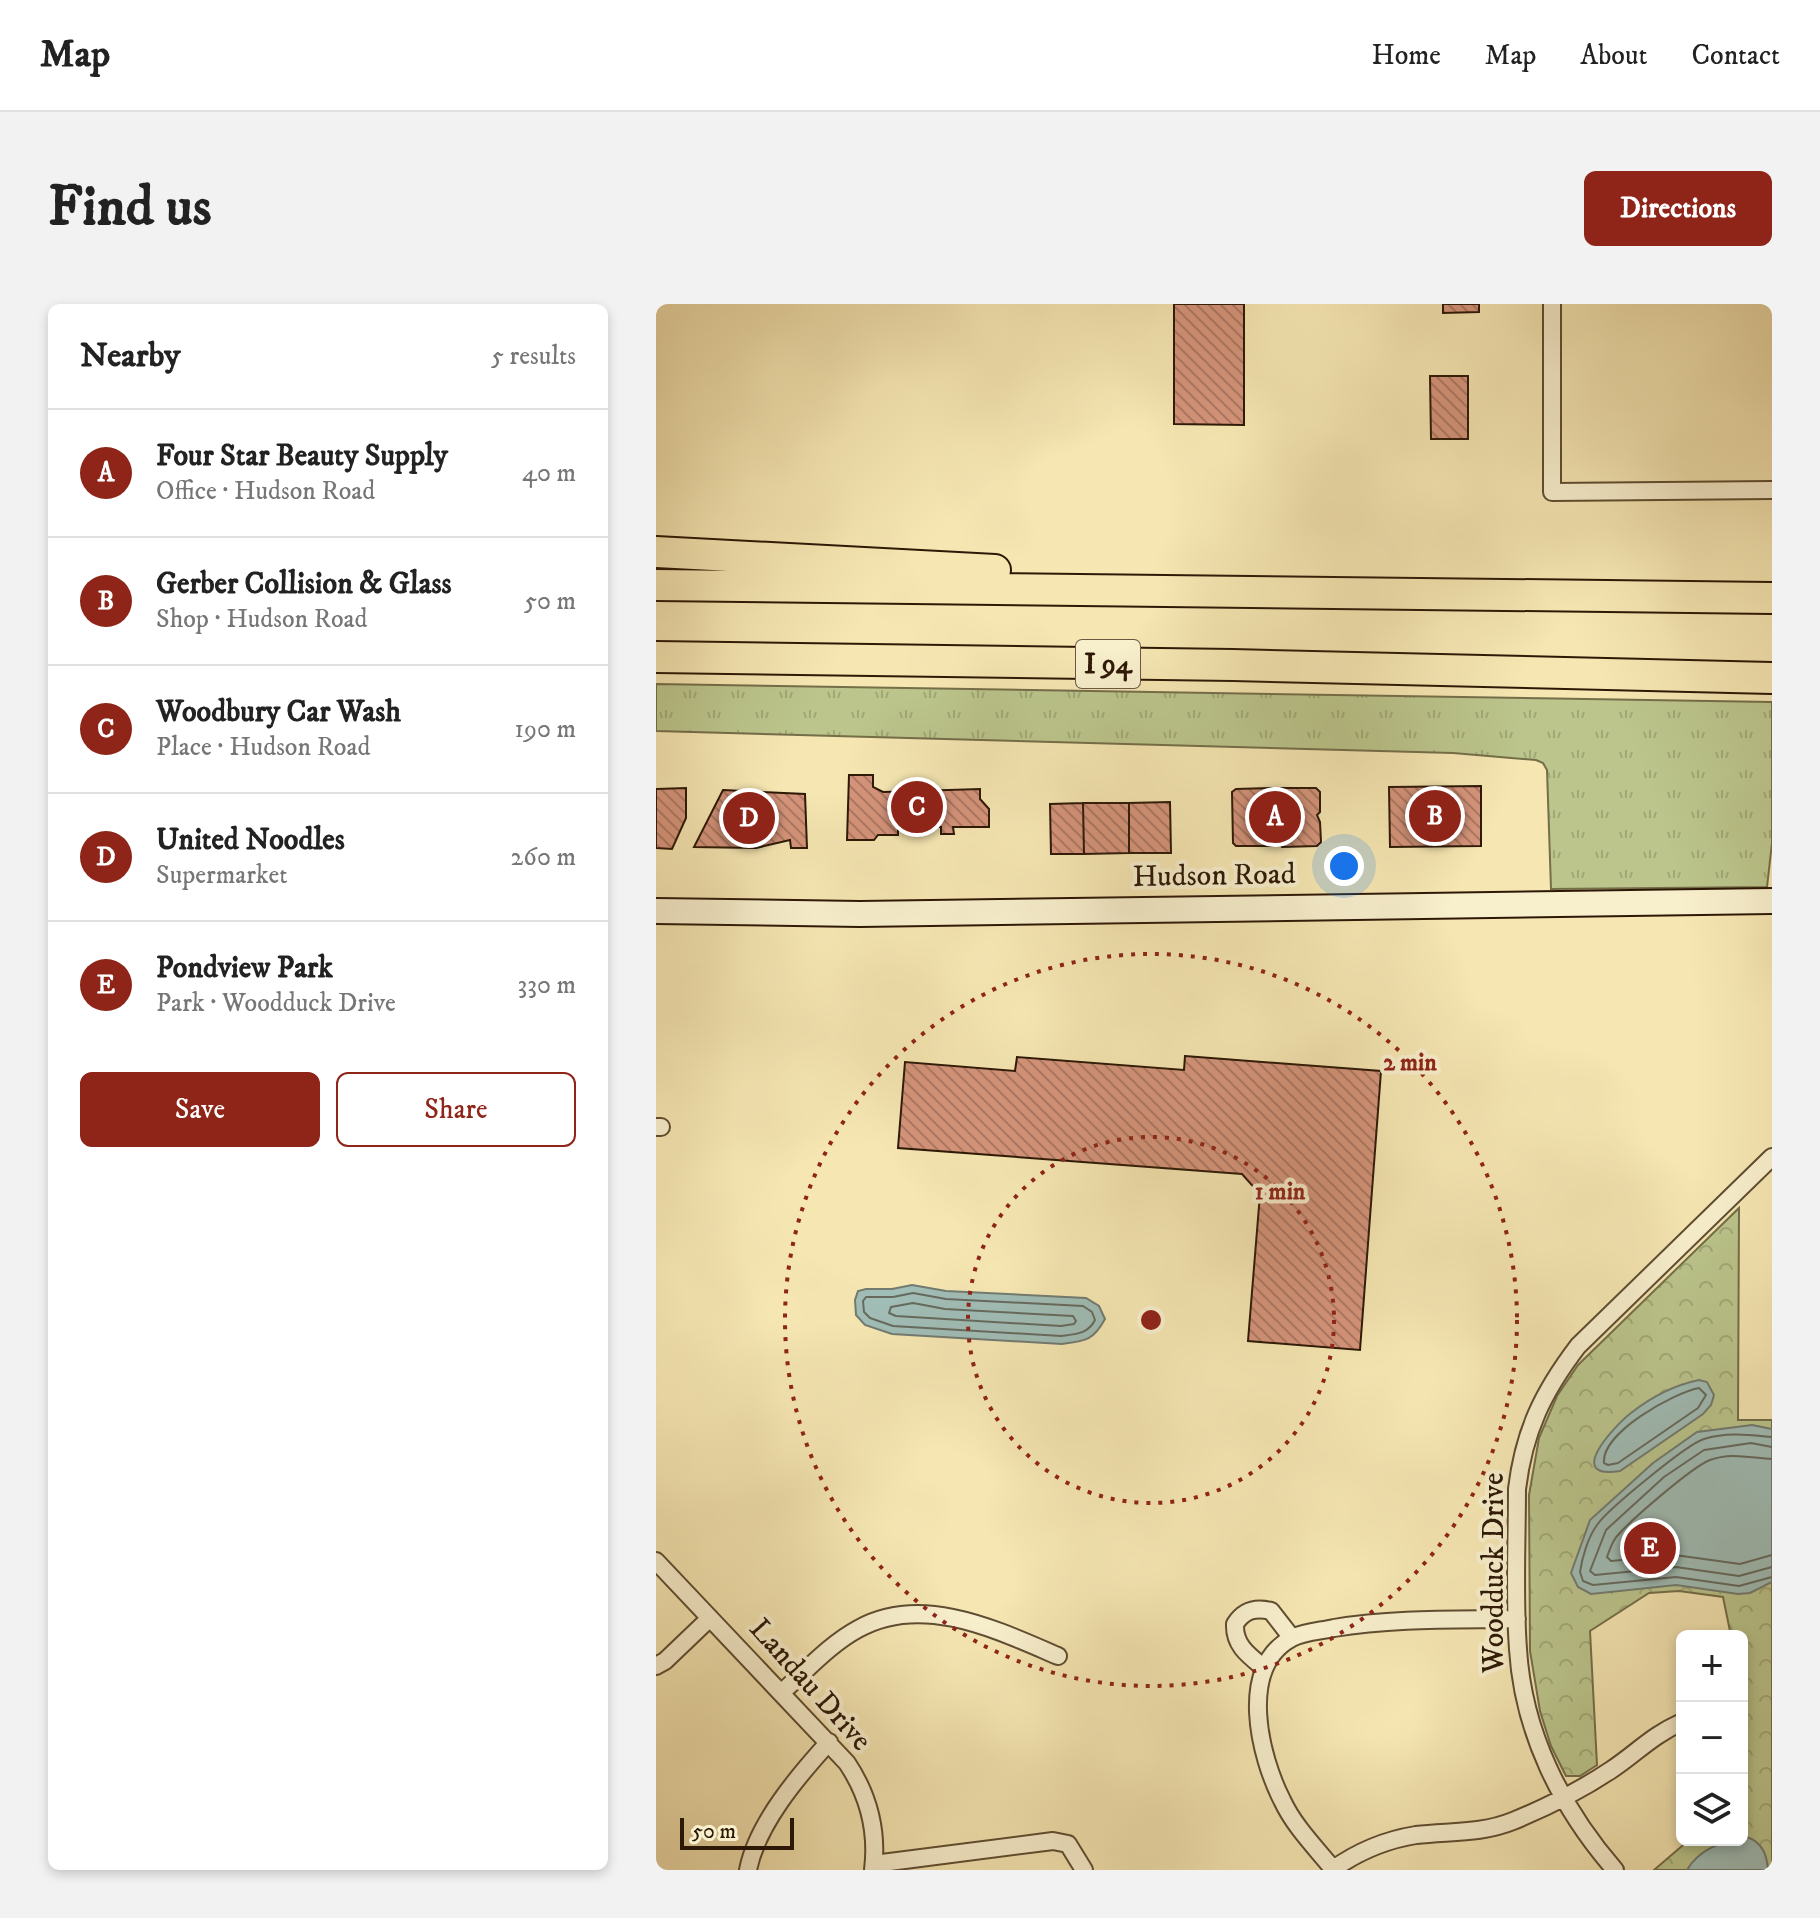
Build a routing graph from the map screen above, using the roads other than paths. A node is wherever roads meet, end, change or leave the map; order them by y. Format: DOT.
graph roads {
  1 [pos="1552,304"];
  2 [pos="1772,490"];
  3 [pos="656,552"];
  4 [pos="656,585"];
  5 [pos="1136,591"];
  6 [pos="1772,598"];
  7 [pos="656,657"];
  8 [pos="1772,678"];
  9 [pos="1772,901"];
  10 [pos="656,911"];
  11 [pos="1769,1164"];
  12 [pos="656,1561"];
  13 [pos="710,1618"];
  14 [pos="1517,1619"];
  15 [pos="1292,1638"];
  16 [pos="1058,1656"];
  17 [pos="656,1666"];
  18 [pos="1264,1668"];
  19 [pos="782,1692"];
  20 [pos="1676,1725"];
  21 [pos="829,1742"];
  22 [pos="1563,1798"];
  23 [pos="873,1867"];
  24 [pos="748,1870"];
  25 [pos="1084,1870"];
  26 [pos="1332,1870"];
  27 [pos="1615,1870"];
  1 -- 2 [label="street"];
  3 -- 5 [label="highway"];
  4 -- 5 [label="highway"];
  5 -- 6 [label="highway"];
  7 -- 8 [label="highway, I 94"];
  9 -- 10 [label="street, Hudson Road"];
  11 -- 14 [label="street, Woodduck Drive"];
  12 -- 13 [label="street, Landau Drive"];
  13 -- 17 [label="street"];
  13 -- 19 [label="street, Landau Drive"];
  14 -- 15 [label="street"];
  14 -- 22 [label="street, Woodduck Drive"];
  15 -- 18 [label="street"];
  15 -- 18 [label="street"];
  16 -- 19 [label="street"];
  18 -- 26 [label="street"];
  19 -- 21 [label="street, Landau Drive"];
  20 -- 22 [label="street"];
  21 -- 23 [label="street, Landau Drive"];
  21 -- 24 [label="street"];
  22 -- 26 [label="street"];
  22 -- 27 [label="street, Woodduck Drive"];
  23 -- 25 [label="street"];
}
